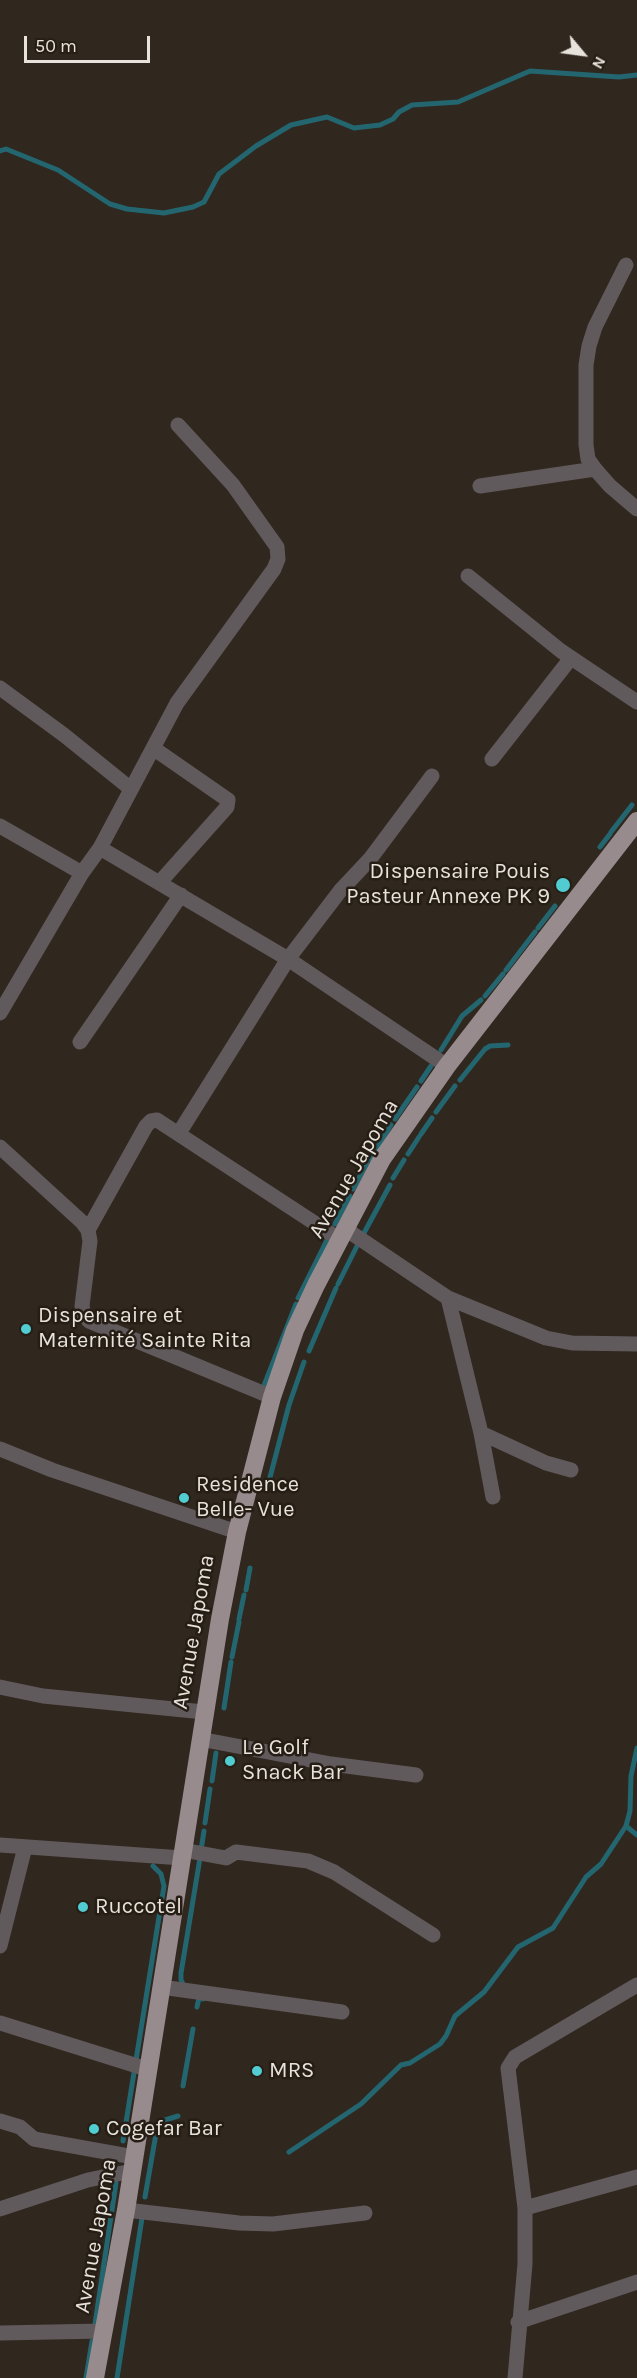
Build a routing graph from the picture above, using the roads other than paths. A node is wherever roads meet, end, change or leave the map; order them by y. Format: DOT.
graph roads {
  1 [pos="626,265"];
  2 [pos="178,425"];
  3 [pos="595,469"];
  4 [pos="480,486"];
  5 [pos="637,509"];
  6 [pos="468,576"];
  7 [pos="571,658"];
  8 [pos="0,688"];
  9 [pos="637,702"];
  10 [pos="153,748"];
  11 [pos="492,759"];
  12 [pos="432,776"];
  13 [pos="131,789"];
  14 [pos="637,821"];
  15 [pos="0,826"];
  16 [pos="100,848"];
  17 [pos="82,873"];
  18 [pos="160,882"];
  19 [pos="181,895"];
  20 [pos="288,959"];
  21 [pos="0,1013"];
  22 [pos="80,1042"];
  23 [pos="447,1066"];
  24 [pos="179,1133"];
  25 [pos="0,1147"];
  26 [pos="88,1230"];
  27 [pos="342,1233"];
  28 [pos="448,1298"];
  29 [pos="637,1344"];
  30 [pos="272,1397"];
  31 [pos="481,1433"];
  32 [pos="0,1449"];
  33 [pos="571,1470"];
  34 [pos="492,1497"];
  35 [pos="237,1532"];
  36 [pos="0,1687"];
  37 [pos="204,1712"];
  38 [pos="200,1740"];
  39 [pos="416,1775"];
  40 [pos="0,1845"];
  41 [pos="25,1847"];
  42 [pos="183,1854"];
  43 [pos="433,1935"];
  44 [pos="0,1946"];
  45 [pos="637,1986"];
  46 [pos="161,1987"];
  47 [pos="342,2012"];
  48 [pos="0,2023"];
  49 [pos="147,2069"];
  50 [pos="0,2121"];
  51 [pos="133,2164"];
  52 [pos="637,2176"];
  53 [pos="525,2208"];
  54 [pos="0,2209"];
  55 [pos="126,2210"];
  56 [pos="365,2213"];
  57 [pos="637,2282"];
  58 [pos="518,2322"];
  59 [pos="105,2331"];
  60 [pos="0,2334"];
  61 [pos="95,2378"];
  62 [pos="515,2378"];
  1 -- 3 [label="street"];
  2 -- 10 [label="street"];
  3 -- 4 [label="street"];
  3 -- 5 [label="street"];
  6 -- 7 [label="street"];
  7 -- 9 [label="street"];
  7 -- 11 [label="street"];
  8 -- 13 [label="street"];
  10 -- 13 [label="street"];
  10 -- 18 [label="street"];
  12 -- 20 [label="street"];
  13 -- 16 [label="street"];
  14 -- 23 [label="main road, Avenue Japoma"];
  15 -- 17 [label="street"];
  16 -- 17 [label="street"];
  16 -- 18 [label="street"];
  17 -- 21 [label="street"];
  18 -- 19 [label="street"];
  19 -- 20 [label="street"];
  19 -- 22 [label="street"];
  20 -- 23 [label="street"];
  20 -- 24 [label="street"];
  23 -- 27 [label="main road, Avenue Japoma"];
  24 -- 26 [label="street"];
  24 -- 27 [label="street"];
  25 -- 26 [label="street"];
  26 -- 30 [label="street"];
  27 -- 28 [label="street"];
  27 -- 30 [label="main road, Avenue Japoma"];
  28 -- 29 [label="street"];
  28 -- 31 [label="street"];
  30 -- 35 [label="main road, Avenue Japoma"];
  31 -- 33 [label="street"];
  31 -- 34 [label="street"];
  32 -- 35 [label="street"];
  35 -- 37 [label="main road, Avenue Japoma"];
  36 -- 37 [label="street"];
  37 -- 38 [label="main road, Avenue Japoma"];
  38 -- 39 [label="street"];
  38 -- 42 [label="main road, Avenue Japoma"];
  40 -- 41 [label="street"];
  41 -- 42 [label="street"];
  41 -- 44 [label="street"];
  42 -- 43 [label="street"];
  42 -- 46 [label="main road, Avenue Japoma"];
  45 -- 53 [label="street"];
  46 -- 47 [label="street"];
  46 -- 49 [label="main road, Avenue Japoma"];
  48 -- 49 [label="street"];
  49 -- 51 [label="main road, Avenue Japoma"];
  50 -- 51 [label="street"];
  51 -- 54 [label="street"];
  51 -- 55 [label="main road, Avenue Japoma"];
  52 -- 53 [label="street"];
  53 -- 58 [label="street"];
  55 -- 56 [label="street"];
  55 -- 59 [label="main road, Avenue Japoma"];
  57 -- 58 [label="street"];
  58 -- 62 [label="street"];
  59 -- 60 [label="street"];
  59 -- 61 [label="main road, Avenue Japoma"];
}
